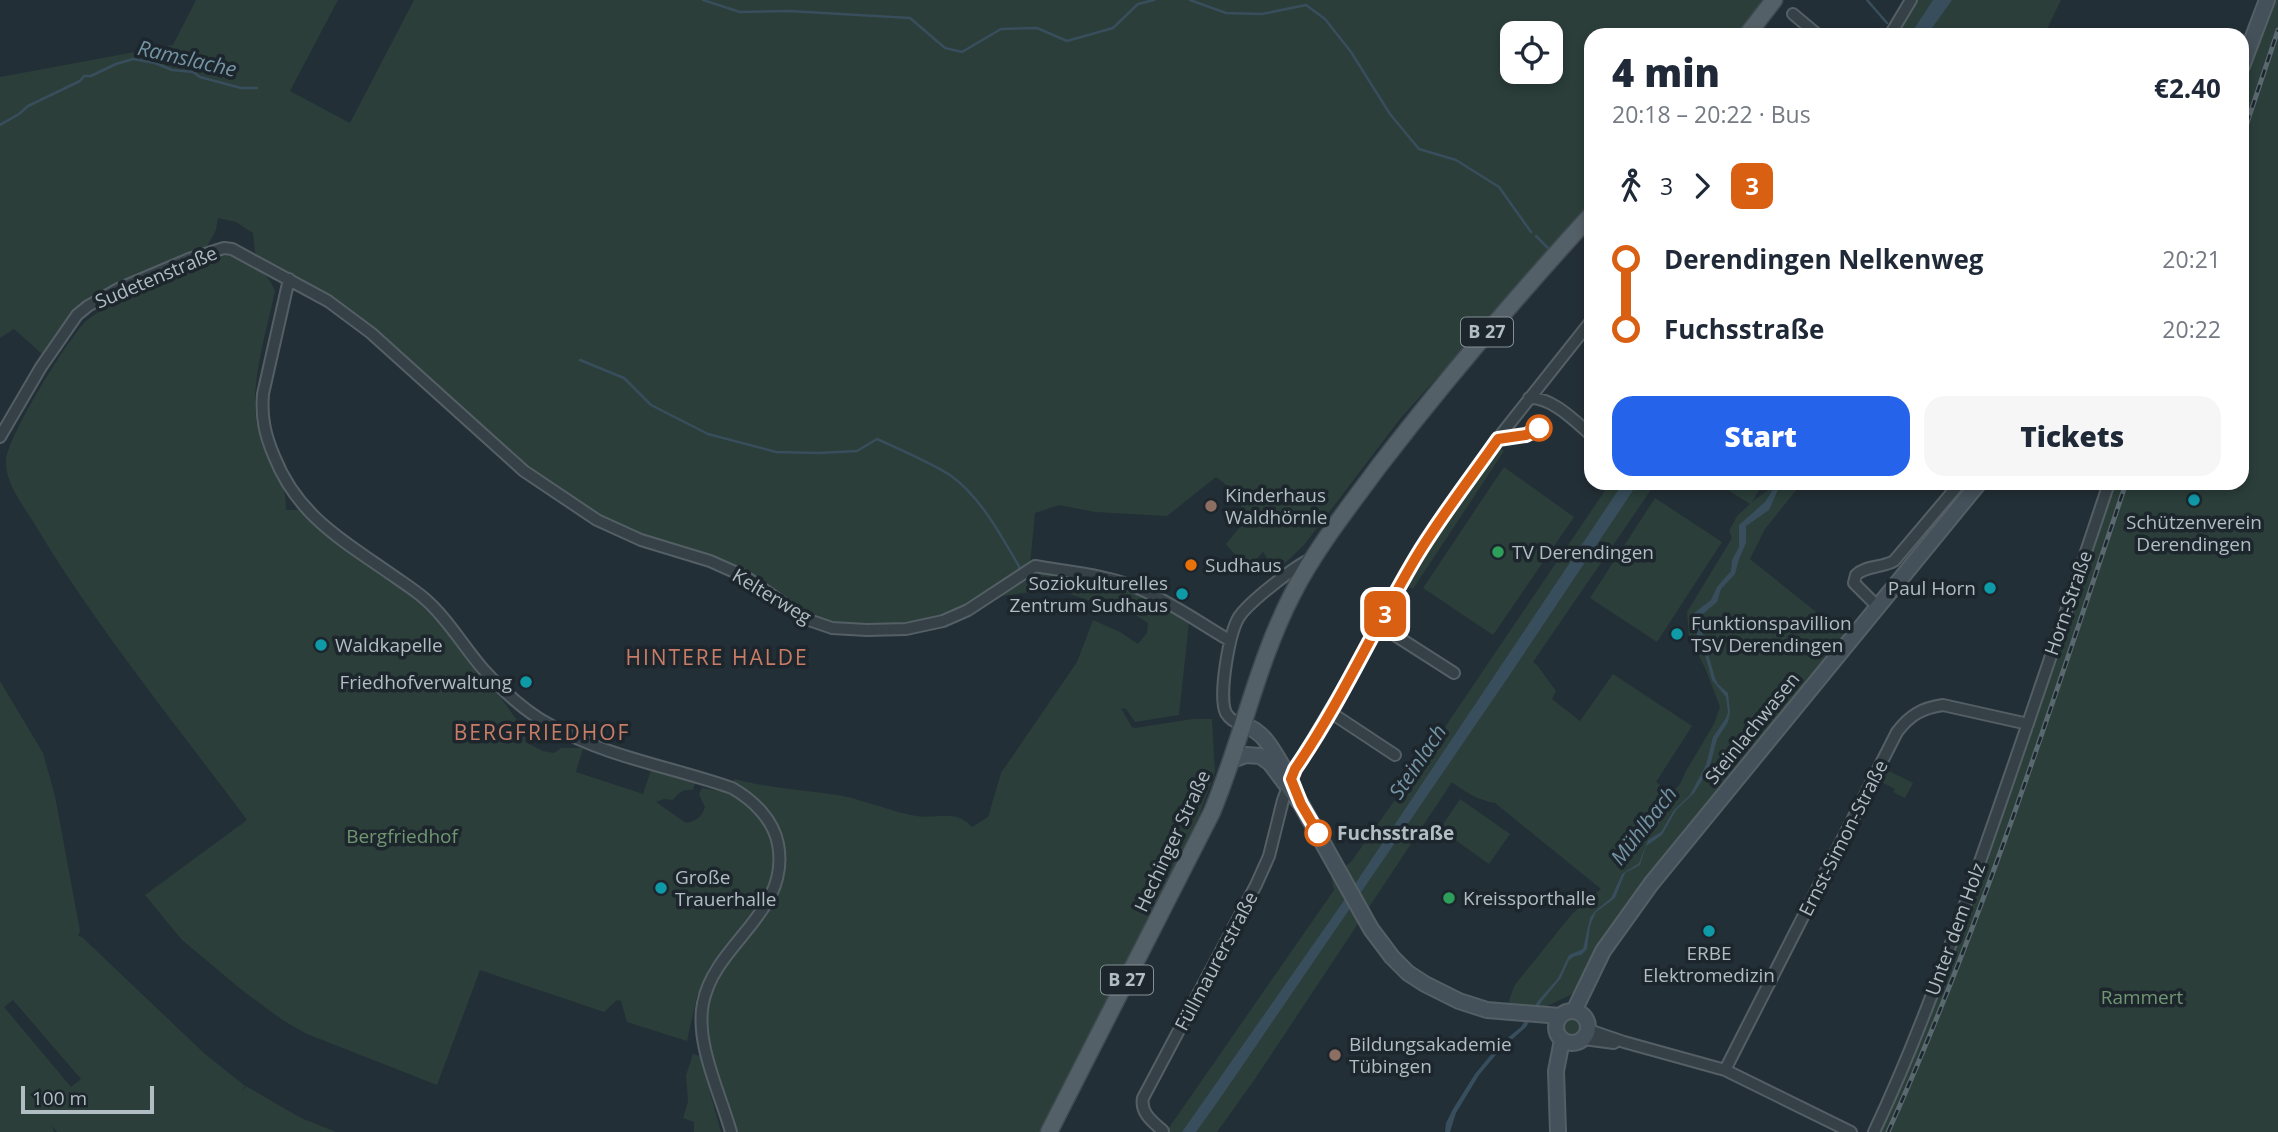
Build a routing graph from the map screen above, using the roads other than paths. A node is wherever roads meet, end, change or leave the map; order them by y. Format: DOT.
graph roads {
  1 [pos="1774,0"];
  2 [pos="1911,0"];
  3 [pos="2267,0"];
  4 [pos="1793,14"];
  5 [pos="1752,28"];
  6 [pos="1809,28"];
  7 [pos="1894,28"];
  8 [pos="2249,48"];
  9 [pos="1584,223"];
  10 [pos="289,279"];
  11 [pos="1584,330"];
  12 [pos="1530,398"];
  13 [pos="1584,430"];
  14 [pos="0,437"];
  15 [pos="1954,490"];
  16 [pos="1973,490"];
  17 [pos="2107,490"];
  18 [pos="1312,559"];
  19 [pos="1276,599"];
  20 [pos="1878,607"];
  21 [pos="1379,625"];
  22 [pos="1229,640"];
  23 [pos="1454,673"];
  24 [pos="1330,712"];
  25 [pos="2028,724"];
  26 [pos="1244,725"];
  27 [pos="1395,755"];
  28 [pos="1232,760"];
  29 [pos="1270,763"];
  30 [pos="1289,783"];
  31 [pos="1569,1034"];
  32 [pos="1725,1070"];
  33 [pos="1163,1131"];
  34 [pos="731,1132"];
  35 [pos="1049,1132"];
  36 [pos="1558,1132"];
  37 [pos="1851,1132"];
  38 [pos="1874,1132"];
  1 -- 5 [label="main road"];
  2 -- 7 [label="street"];
  3 -- 8 [label="street"];
  4 -- 6 [label="street"];
  9 -- 18 [label="main road, Hechinger Straße / B 27"];
  10 -- 14 [label="street, Sudetenstraße"];
  10 -- 22 [label="street, Kelterweg"];
  10 -- 34 [label="street"];
  11 -- 12 [label="street"];
  12 -- 13 [label="street"];
  12 -- 21 [label="street"];
  15 -- 20 [label="street"];
  16 -- 20 [label="street, Steinlachwasen"];
  17 -- 25 [label="street, Horn-Straße"];
  18 -- 19 [label="main road, Hechinger Straße / B 27"];
  18 -- 19 [label="street, Hechinger Straße"];
  19 -- 22 [label="street, Hechinger Straße"];
  19 -- 26 [label="main road, Hechinger Straße / B 27"];
  20 -- 31 [label="street, Steinlachwasen"];
  21 -- 23 [label="street"];
  21 -- 24 [label="street"];
  22 -- 26 [label="street, Hechinger Straße"];
  24 -- 27 [label="street"];
  24 -- 30 [label="street"];
  25 -- 32 [label="street, Ernst-Simon-Straße"];
  25 -- 38 [label="street, Unter dem Holz"];
  26 -- 28 [label="main road, Hechinger Straße / B 27"];
  26 -- 29 [label="street"];
  26 -- 30 [label="street"];
  28 -- 29 [label="street"];
  28 -- 35 [label="main road, Hechinger Straße / B 27"];
  29 -- 30 [label="street"];
  30 -- 31 [label="street"];
  30 -- 33 [label="street, Füllmaurerstraße"];
  31 -- 32 [label="street"];
  31 -- 36 [label="street, Steinlachwasen"];
  32 -- 37 [label="street"];
}
